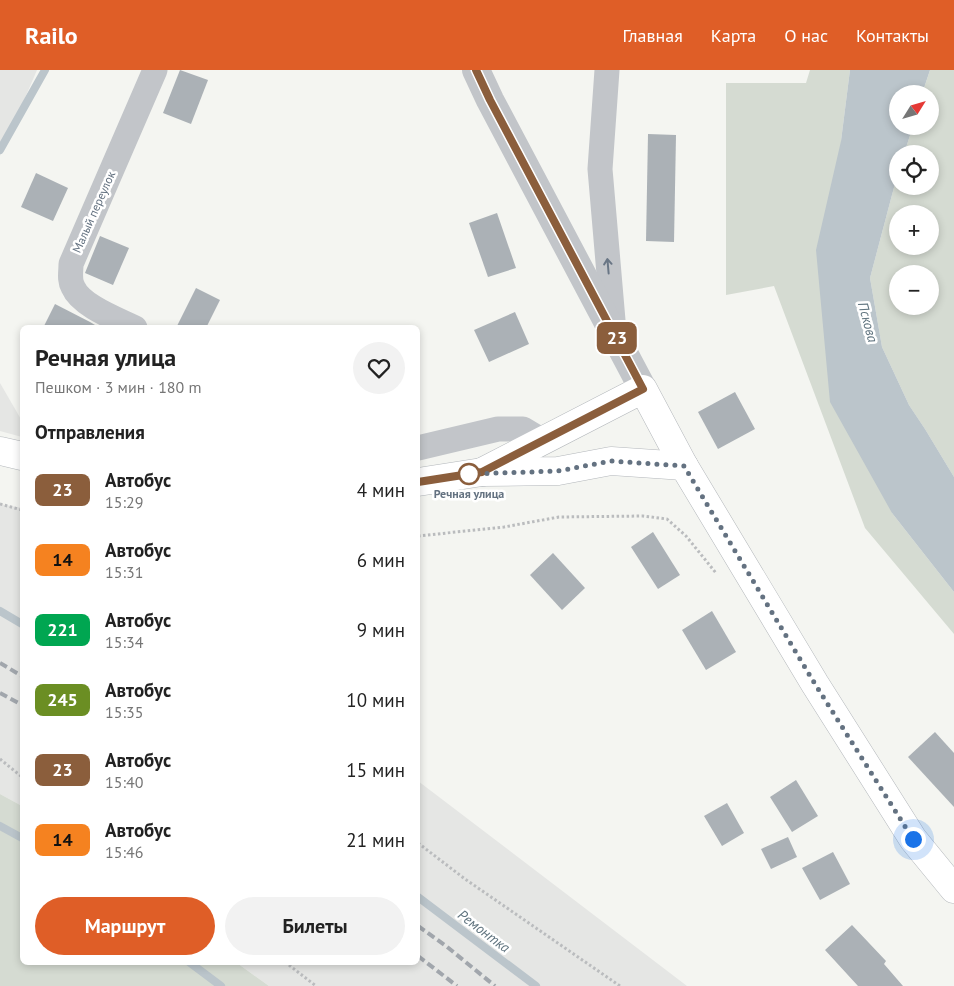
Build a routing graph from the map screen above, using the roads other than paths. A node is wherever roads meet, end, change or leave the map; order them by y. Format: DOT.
graph roads {
  1 [pos="155,70"];
  2 [pos="476,70"];
  3 [pos="607,70"];
  4 [pos="129,325"];
  5 [pos="614,332"];
  6 [pos="643,389"];
  7 [pos="543,441"];
  8 [pos="420,448"];
  9 [pos="0,451"];
  10 [pos="20,456"];
  11 [pos="684,466"];
  12 [pos="482,472"];
  13 [pos="420,482"];
  14 [pos="954,889"];
  1 -- 4 [label="street, Малый переулок"];
  2 -- 5 [label="street"];
  5 -- 3 [label="street, one-way"];
  5 -- 6 [label="street"];
  6 -- 7 [label="main road"];
  6 -- 11 [label="main road"];
  7 -- 8 [label="street"];
  7 -- 12 [label="main road"];
  9 -- 10 [label="main road"];
  11 -- 12 [label="main road"];
  11 -- 14 [label="main road"];
  12 -- 13 [label="main road"];
}
